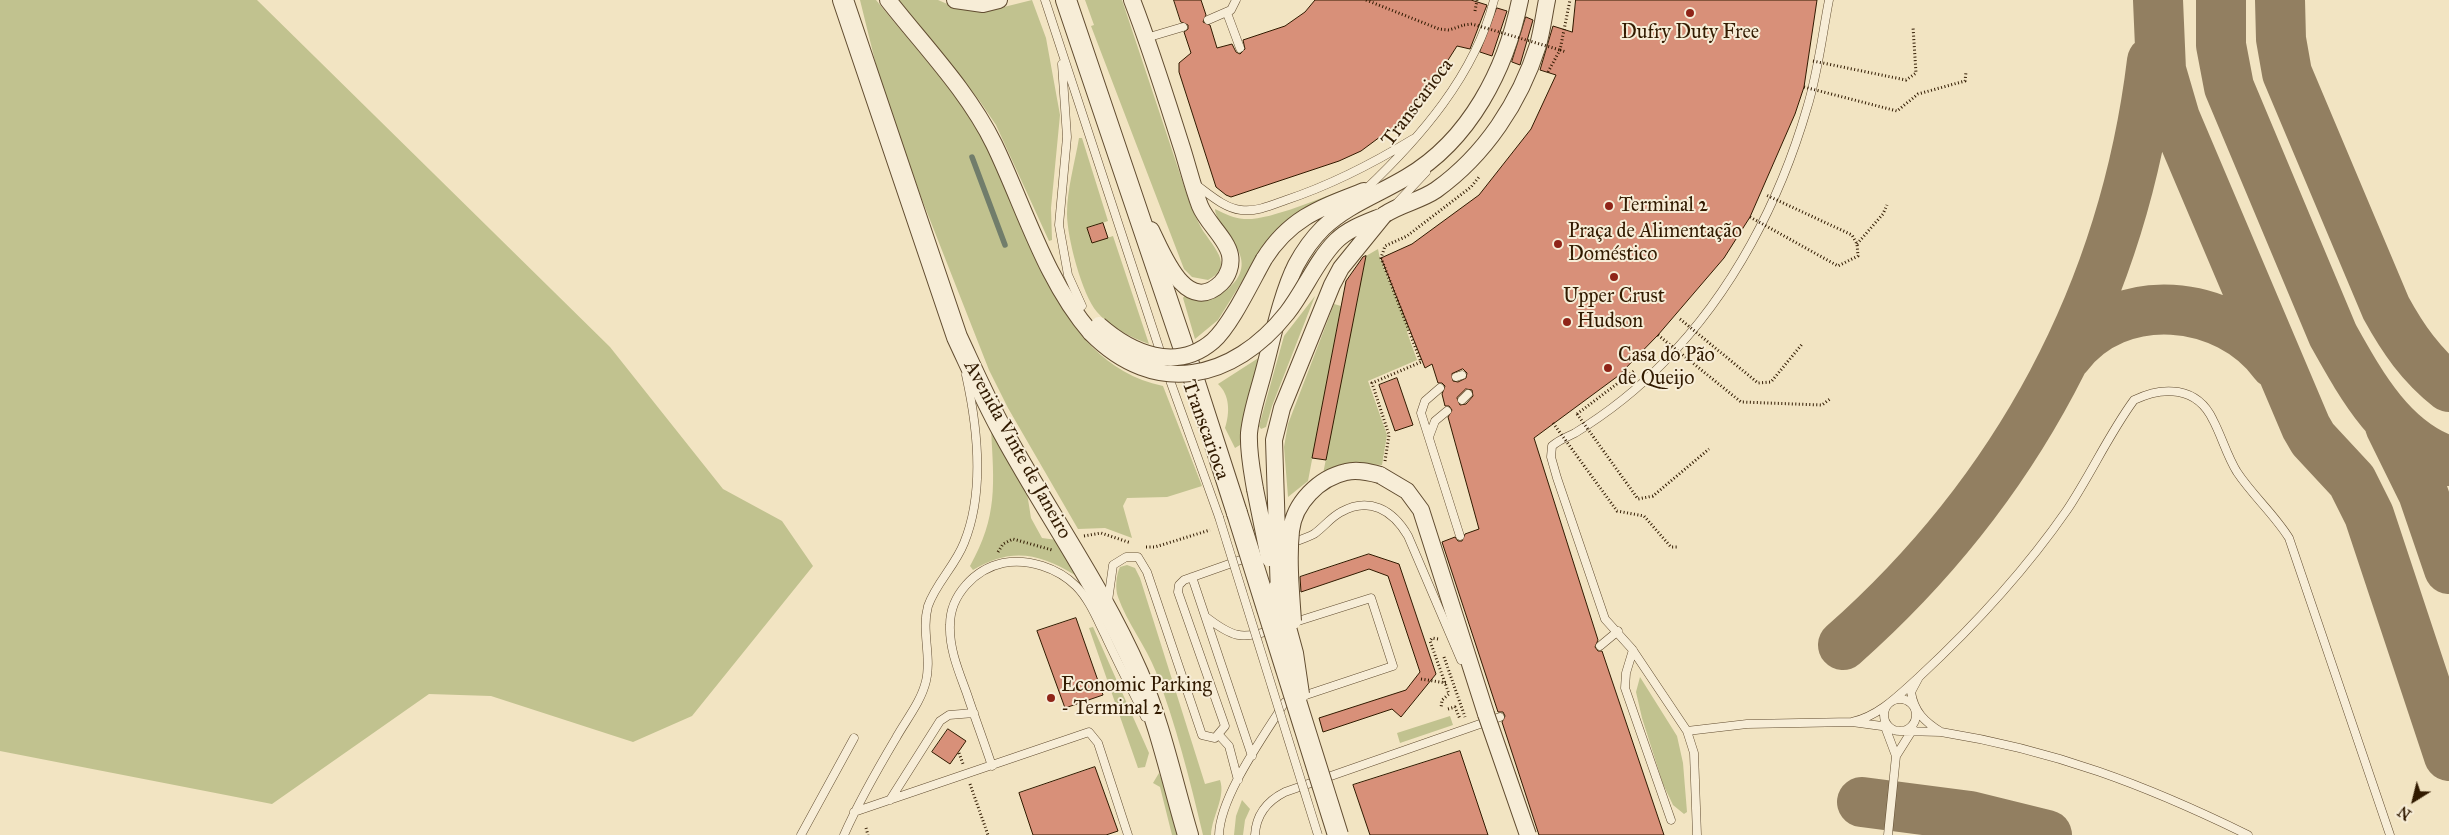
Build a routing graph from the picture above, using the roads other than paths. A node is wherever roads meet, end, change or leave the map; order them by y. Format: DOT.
graph roads {
  1 [pos="843,0"];
  2 [pos="888,0"];
  3 [pos="955,0"];
  4 [pos="999,0"];
  5 [pos="1045,0"];
  6 [pos="1132,0"];
  7 [pos="1236,0"];
  8 [pos="1494,0"];
  9 [pos="1520,0"];
  10 [pos="1524,0"];
  11 [pos="1547,0"];
  12 [pos="1829,0"];
  13 [pos="1069,7"];
  14 [pos="1227,13"];
  15 [pos="1208,20"];
  16 [pos="1183,27"];
  17 [pos="1058,38"];
  18 [pos="1146,38"];
  19 [pos="1240,48"];
  20 [pos="1412,139"];
  21 [pos="1193,183"];
  22 [pos="1395,183"];
  23 [pos="1129,188"];
  24 [pos="1365,190"];
  25 [pos="1388,212"];
  26 [pos="1046,260"];
  27 [pos="1082,306"];
  28 [pos="1095,329"];
  29 [pos="957,337"];
  30 [pos="1440,388"];
  31 [pos="1447,411"];
  32 [pos="1429,442"];
  33 [pos="1228,515"];
  34 [pos="1460,536"];
  35 [pos="1192,577"];
  36 [pos="1279,596"];
  37 [pos="1107,610"];
  38 [pos="1206,617"];
  39 [pos="1618,632"];
  40 [pos="1600,646"];
  41 [pos="1633,650"];
  42 [pos="1294,653"];
  43 [pos="1919,677"];
  44 [pos="1890,703"];
  45 [pos="1914,706"];
  46 [pos="974,713"];
  47 [pos="1493,716"];
  48 [pos="1852,722"];
  49 [pos="1886,725"];
  50 [pos="1914,727"];
  51 [pos="1306,729"];
  52 [pos="1687,731"];
  53 [pos="1941,732"];
  54 [pos="1219,735"];
  55 [pos="854,738"];
  56 [pos="1252,756"];
  57 [pos="1896,756"];
  58 [pos="1169,765"];
  59 [pos="992,766"];
  60 [pos="1238,780"];
  61 [pos="890,800"];
  62 [pos="854,812"];
  63 [pos="1671,820"];
  64 [pos="801,835"];
  65 [pos="844,835"];
  66 [pos="1128,835"];
  67 [pos="1188,835"];
  68 [pos="1219,835"];
  69 [pos="1255,835"];
  70 [pos="1318,835"];
  71 [pos="1338,835"];
  72 [pos="1528,835"];
  73 [pos="1697,835"];
  74 [pos="1888,835"];
  75 [pos="2248,835"];
  76 [pos="2390,835"];
  1 -- 29 [label="street, Avenida Vinte de Janeiro"];
  2 -- 26 [label="street"];
  3 -- 4 [label="street"];
  5 -- 17 [label="lane, Transcarioca"];
  6 -- 18 [label="street"];
  7 -- 14 [label="lane"];
  8 -- 20 [label="lane, Transcarioca"];
  9 -- 22 [label="street"];
  10 -- 25 [label="lane"];
  11 -- 25 [label="street"];
  12 -- 39 [label="lane"];
  13 -- 23 [label="street"];
  14 -- 15 [label="lane"];
  14 -- 19 [label="lane"];
  16 -- 18 [label="lane"];
  17 -- 27 [label="lane, Transcarioca"];
  17 -- 33 [label="lane, Transcarioca"];
  18 -- 21 [label="street"];
  20 -- 21 [label="lane"];
  20 -- 24 [label="lane, Transcarioca"];
  21 -- 23 [label="street"];
  22 -- 24 [label="street"];
  22 -- 36 [label="street, bridge"];
  23 -- 33 [label="street"];
  24 -- 28 [label="street, bridge"];
  25 -- 28 [label="street, bridge"];
  25 -- 36 [label="street, bridge"];
  26 -- 27 [label="street"];
  26 -- 28 [label="street"];
  27 -- 28 [label="street"];
  29 -- 37 [label="street, Avenida Vinte de Janeiro"];
  29 -- 62 [label="lane"];
  30 -- 32 [label="lane"];
  31 -- 32 [label="lane"];
  32 -- 34 [label="lane"];
  33 -- 51 [label="street, bridge"];
  33 -- 70 [label="lane, Transcarioca, bridge"];
  35 -- 38 [label="lane"];
  35 -- 47 [label="lane"];
  35 -- 54 [label="lane"];
  36 -- 42 [label="street, bridge"];
  37 -- 54 [label="lane"];
  37 -- 58 [label="street, Avenida Vinte de Janeiro"];
  38 -- 56 [label="lane"];
  38 -- 56 [label="lane"];
  39 -- 40 [label="lane"];
  39 -- 41 [label="lane"];
  41 -- 52 [label="lane"];
  41 -- 63 [label="lane"];
  42 -- 47 [label="street, bridge"];
  42 -- 51 [label="street, bridge"];
  43 -- 44 [label="lane"];
  43 -- 45 [label="lane"];
  43 -- 76 [label="lane"];
  44 -- 45 [label="lane"];
  44 -- 48 [label="lane"];
  44 -- 49 [label="lane"];
  45 -- 50 [label="lane"];
  45 -- 53 [label="lane"];
  46 -- 58 [label="lane"];
  46 -- 59 [label="lane"];
  46 -- 61 [label="lane"];
  47 -- 69 [label="lane"];
  47 -- 72 [label="street, bridge"];
  48 -- 49 [label="lane"];
  48 -- 52 [label="lane"];
  49 -- 50 [label="lane"];
  49 -- 57 [label="lane"];
  50 -- 53 [label="lane"];
  50 -- 57 [label="lane"];
  51 -- 71 [label="street, bridge"];
  52 -- 73 [label="lane"];
  53 -- 75 [label="lane"];
  54 -- 60 [label="lane"];
  55 -- 64 [label="lane"];
  56 -- 60 [label="lane"];
  57 -- 74 [label="lane"];
  58 -- 67 [label="street, Avenida Vinte de Janeiro"];
  59 -- 61 [label="lane"];
  59 -- 66 [label="lane"];
  60 -- 68 [label="lane"];
  61 -- 62 [label="lane"];
  62 -- 65 [label="lane"];
}
